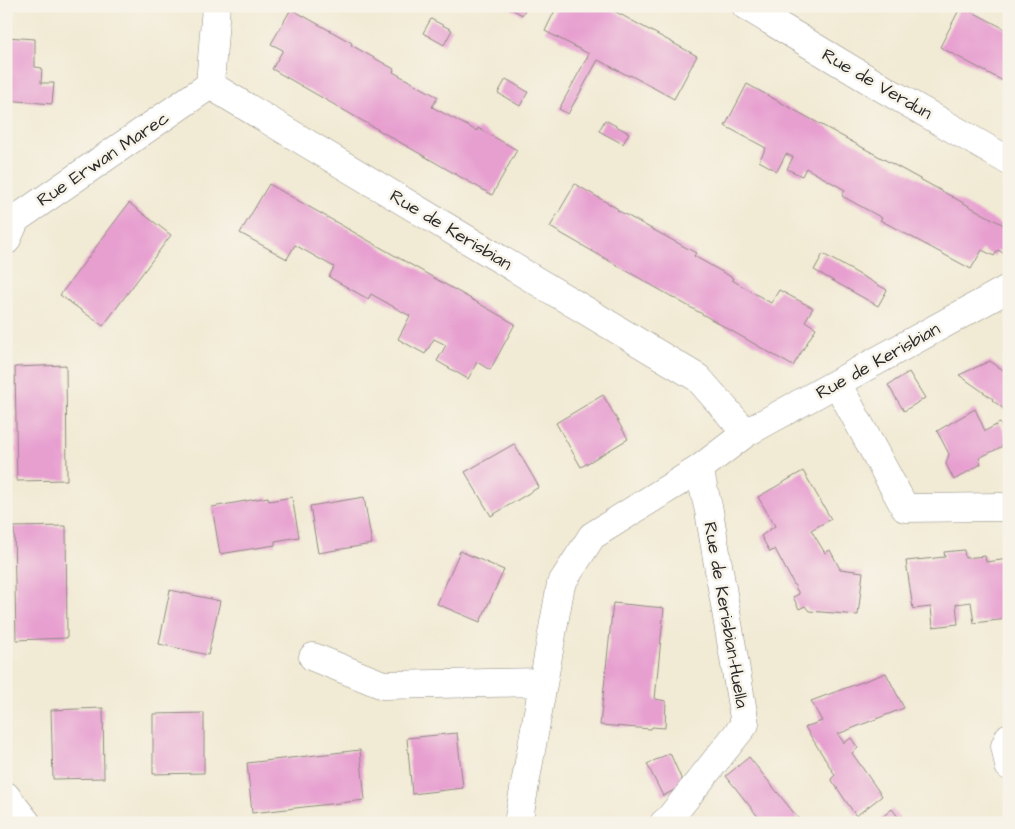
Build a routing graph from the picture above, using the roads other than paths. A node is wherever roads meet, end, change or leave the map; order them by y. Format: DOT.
graph roads {
  1 [pos="216,6"];
  2 [pos="746,6"];
  3 [pos="210,85"];
  4 [pos="1009,161"];
  5 [pos="6,241"];
  6 [pos="1009,288"];
  7 [pos="837,383"];
  8 [pos="746,433"];
  9 [pos="699,469"];
  10 [pos="1000,507"];
  11 [pos="313,657"];
  12 [pos="544,682"];
  13 [pos="1009,737"];
  14 [pos="1009,766"];
  15 [pos="6,796"];
  16 [pos="27,823"];
  17 [pos="518,823"];
  18 [pos="664,823"];
  1 -- 3 [label="street"];
  2 -- 4 [label="street, Rue de Verdun"];
  3 -- 5 [label="street, Rue Erwan Marec"];
  3 -- 8 [label="street, Rue de Kerisbian"];
  6 -- 7 [label="street, Rue de Kerisbian"];
  7 -- 8 [label="street, Rue de Kerisbian"];
  7 -- 10 [label="street"];
  8 -- 9 [label="street, Rue de Kerisbian"];
  9 -- 12 [label="street, Rue de Kerisbian"];
  9 -- 18 [label="street, Rue de Kerisbian-Huella"];
  11 -- 12 [label="street"];
  12 -- 17 [label="street, Rue de Kerisbian"];
  13 -- 14 [label="street"];
  15 -- 16 [label="street"];
}
